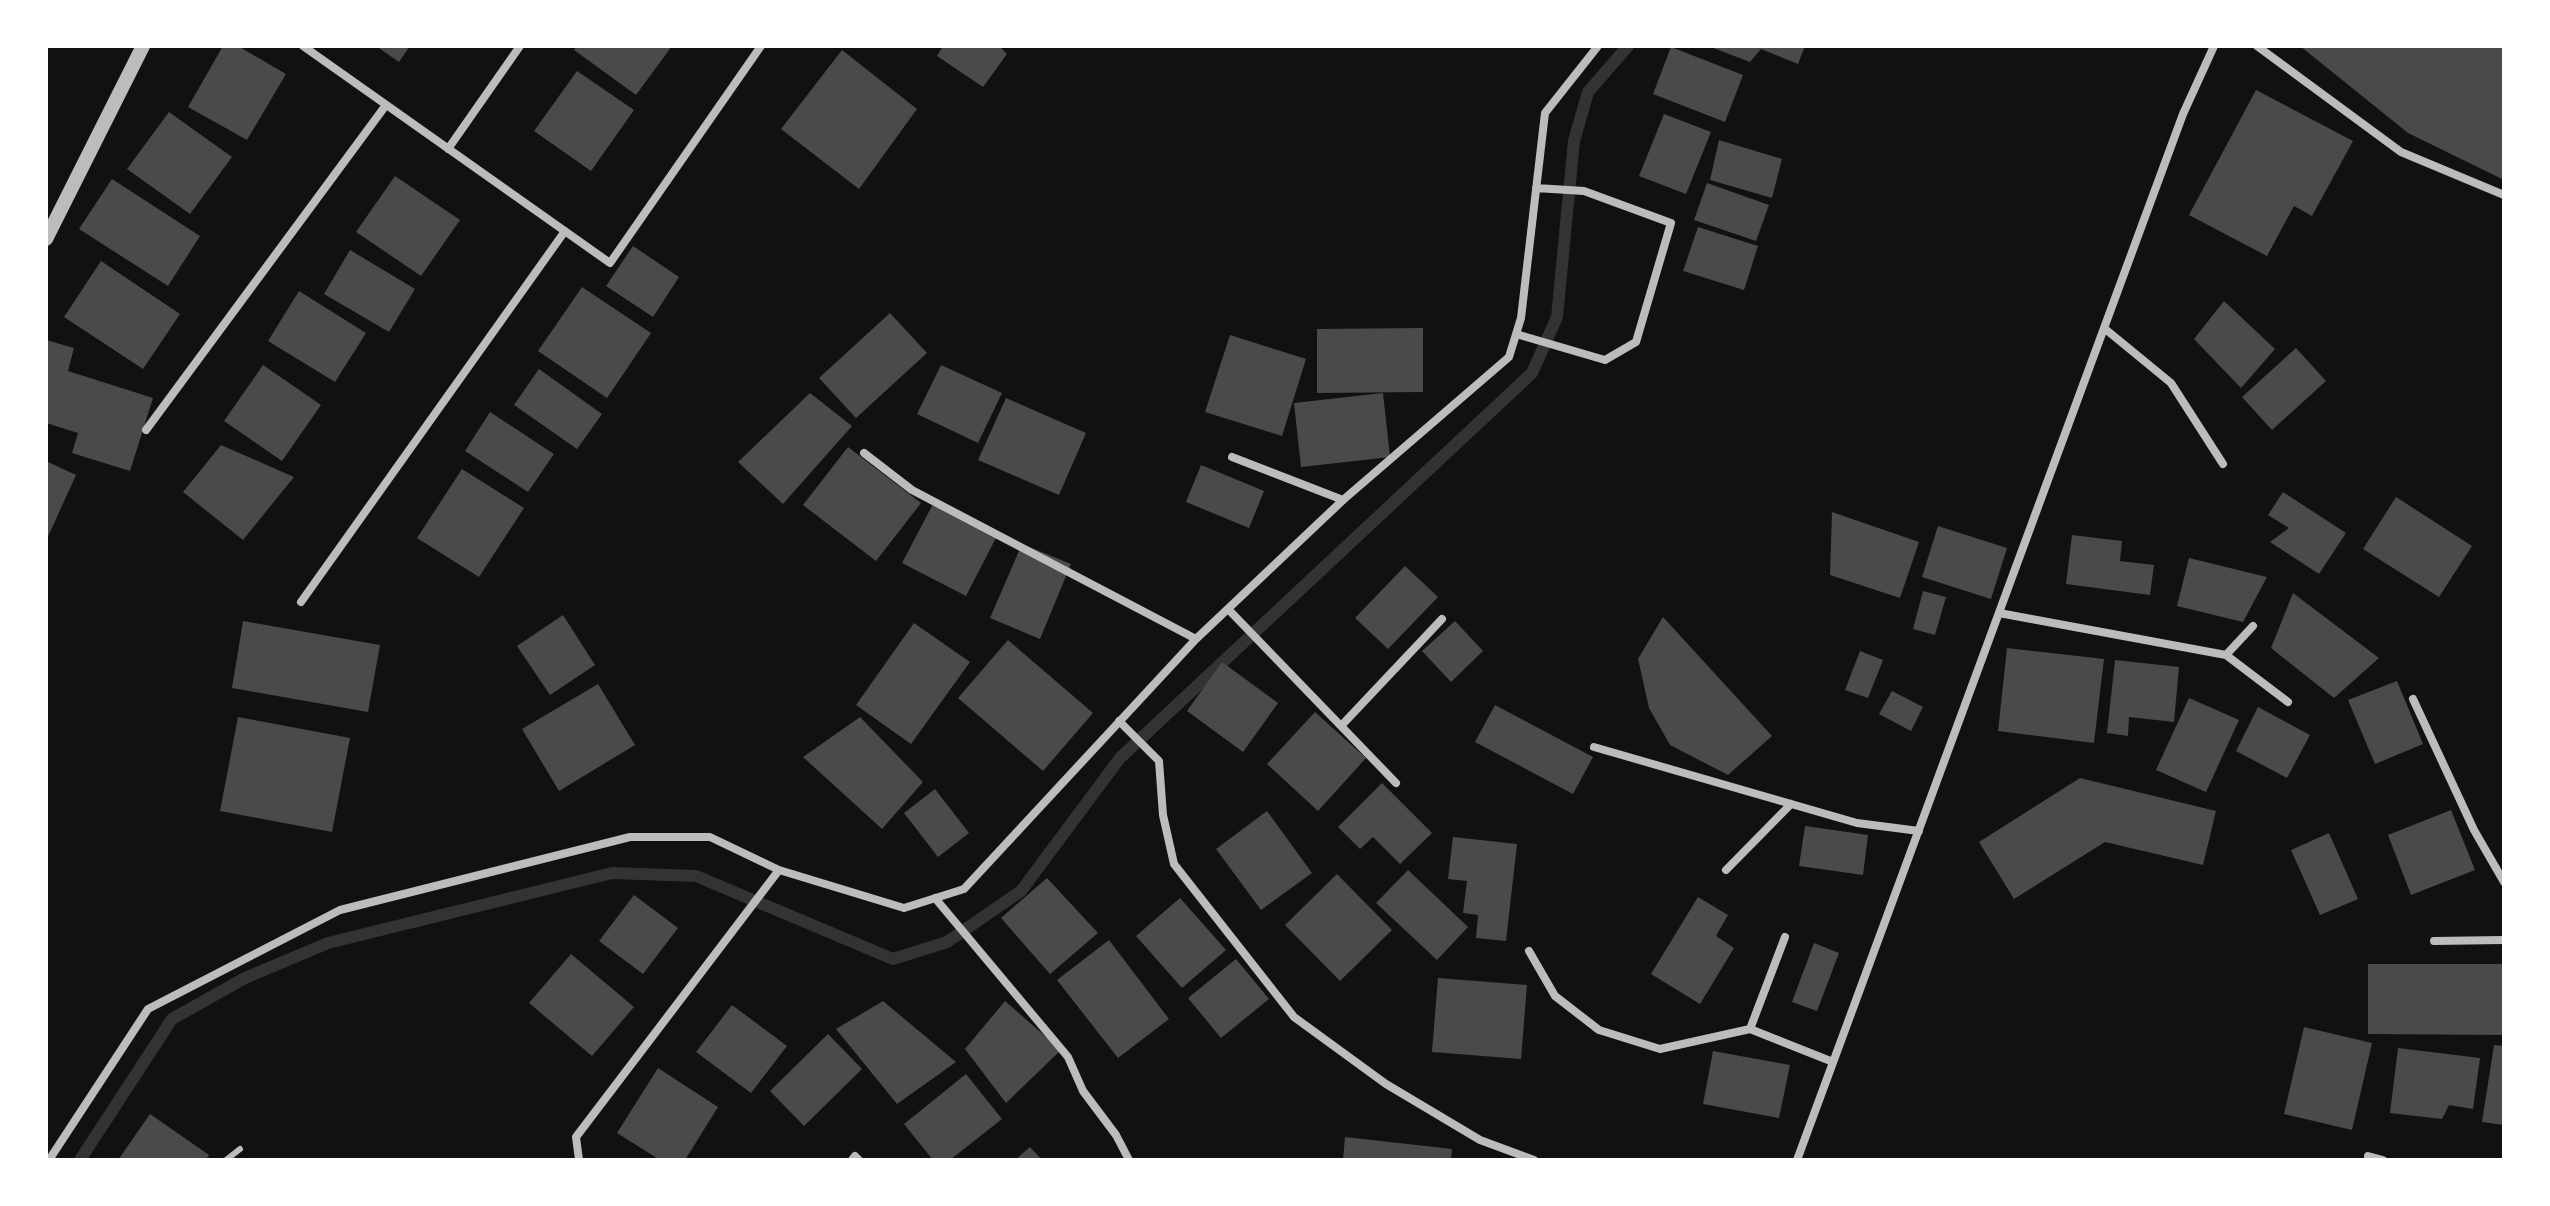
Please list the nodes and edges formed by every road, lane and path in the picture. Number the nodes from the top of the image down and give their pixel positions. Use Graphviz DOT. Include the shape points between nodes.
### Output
graph roads {
  1 [pos="143,46"];
  2 [pos="303,46"];
  3 [pos="520,46"];
  4 [pos="761,46"];
  5 [pos="1598,46"];
  6 [pos="2214,46"];
  7 [pos="2257,46"];
  8 [pos="386,105"];
  9 [pos="448,149"];
  10 [pos="1539,188"];
  11 [pos="2504,195"];
  12 [pos="565,231"];
  13 [pos="46,239"];
  14 [pos="2104,328"];
  15 [pos="1517,335"];
  16 [pos="146,430"];
  17 [pos="864,453"];
  18 [pos="1232,457"];
  19 [pos="2223,464"];
  20 [pos="1343,500"];
  21 [pos="301,602"];
  22 [pos="1230,611"];
  23 [pos="1999,613"];
  24 [pos="1442,619"];
  25 [pos="2253,626"];
  26 [pos="1196,639"];
  27 [pos="2226,655"];
  28 [pos="2413,699"];
  29 [pos="2288,702"];
  30 [pos="1120,722"];
  31 [pos="1341,726"];
  32 [pos="1594,747"];
  33 [pos="1396,783"];
  34 [pos="1791,804"];
  35 [pos="1919,831"];
  36 [pos="779,870"];
  37 [pos="1726,870"];
  38 [pos="2504,882"];
  39 [pos="935,898"];
  40 [pos="1785,937"];
  41 [pos="2504,940"];
  42 [pos="2434,941"];
  43 [pos="1529,951"];
  44 [pos="1750,1029"];
  45 [pos="1833,1062"];
  46 [pos="240,1149"];
  47 [pos="2368,1156"];
  48 [pos="49,1160"];
  49 [pos="226,1160"];
  50 [pos="579,1160"];
  51 [pos="852,1160"];
  52 [pos="859,1160"];
  53 [pos="1129,1160"];
  54 [pos="1534,1160"];
  55 [pos="1797,1160"];
  56 [pos="2383,1160"];
  1 -- 13 [label="street"];
  2 -- 8 [label="street"];
  3 -- 9 [label="street"];
  4 -- 12 [label="street" via="610,263"];
  5 -- 10 [label="street" via="1545,113"];
  6 -- 14 [label="street" via="2183,114"];
  7 -- 11 [label="street" via="2401,152"];
  8 -- 9 [label="street"];
  8 -- 16 [label="street"];
  9 -- 12 [label="street"];
  10 -- 15 [label="street"];
  10 -- 15 [label="street" via="1584,191 1671,223 1636,342 1605,360"];
  12 -- 21 [label="street"];
  14 -- 19 [label="street" via="2171,383"];
  14 -- 23 [label="street"];
  15 -- 20 [label="street" via="1509,357"];
  17 -- 26 [label="street" via="912,490"];
  18 -- 20 [label="street"];
  20 -- 22 [label="street"];
  22 -- 26 [label="street"];
  22 -- 31 [label="street"];
  23 -- 27 [label="street"];
  23 -- 35 [label="street"];
  24 -- 31 [label="street"];
  25 -- 27 [label="street"];
  26 -- 30 [label="street"];
  27 -- 29 [label="street"];
  28 -- 38 [label="street"];
  30 -- 39 [label="street" via="964,889"];
  30 -- 54 [label="street" via="1159,761 1174,864 1294,1017 1386,1084 1480,1140"];
  31 -- 33 [label="street"];
  32 -- 34 [label="street"];
  34 -- 35 [label="street" via="1857,823"];
  34 -- 37 [label="street"];
  35 -- 45 [label="street"];
  36 -- 39 [label="street" via="904,908"];
  36 -- 48 [label="street" via="710,837 630,837 340,910 148,1009"];
  36 -- 50 [label="street" via="576,1137"];
  39 -- 53 [label="street" via="1068,1057 1083,1091"];
  40 -- 44 [label="street"];
  41 -- 42 [label="street"];
  43 -- 44 [label="street" via="1555,996 1599,1030 1660,1049"];
  44 -- 45 [label="street"];
  45 -- 55 [label="street"];
  46 -- 49 [label="lane"];
  47 -- 56 [label="street"];
  51 -- 52 [label="street"];
}
